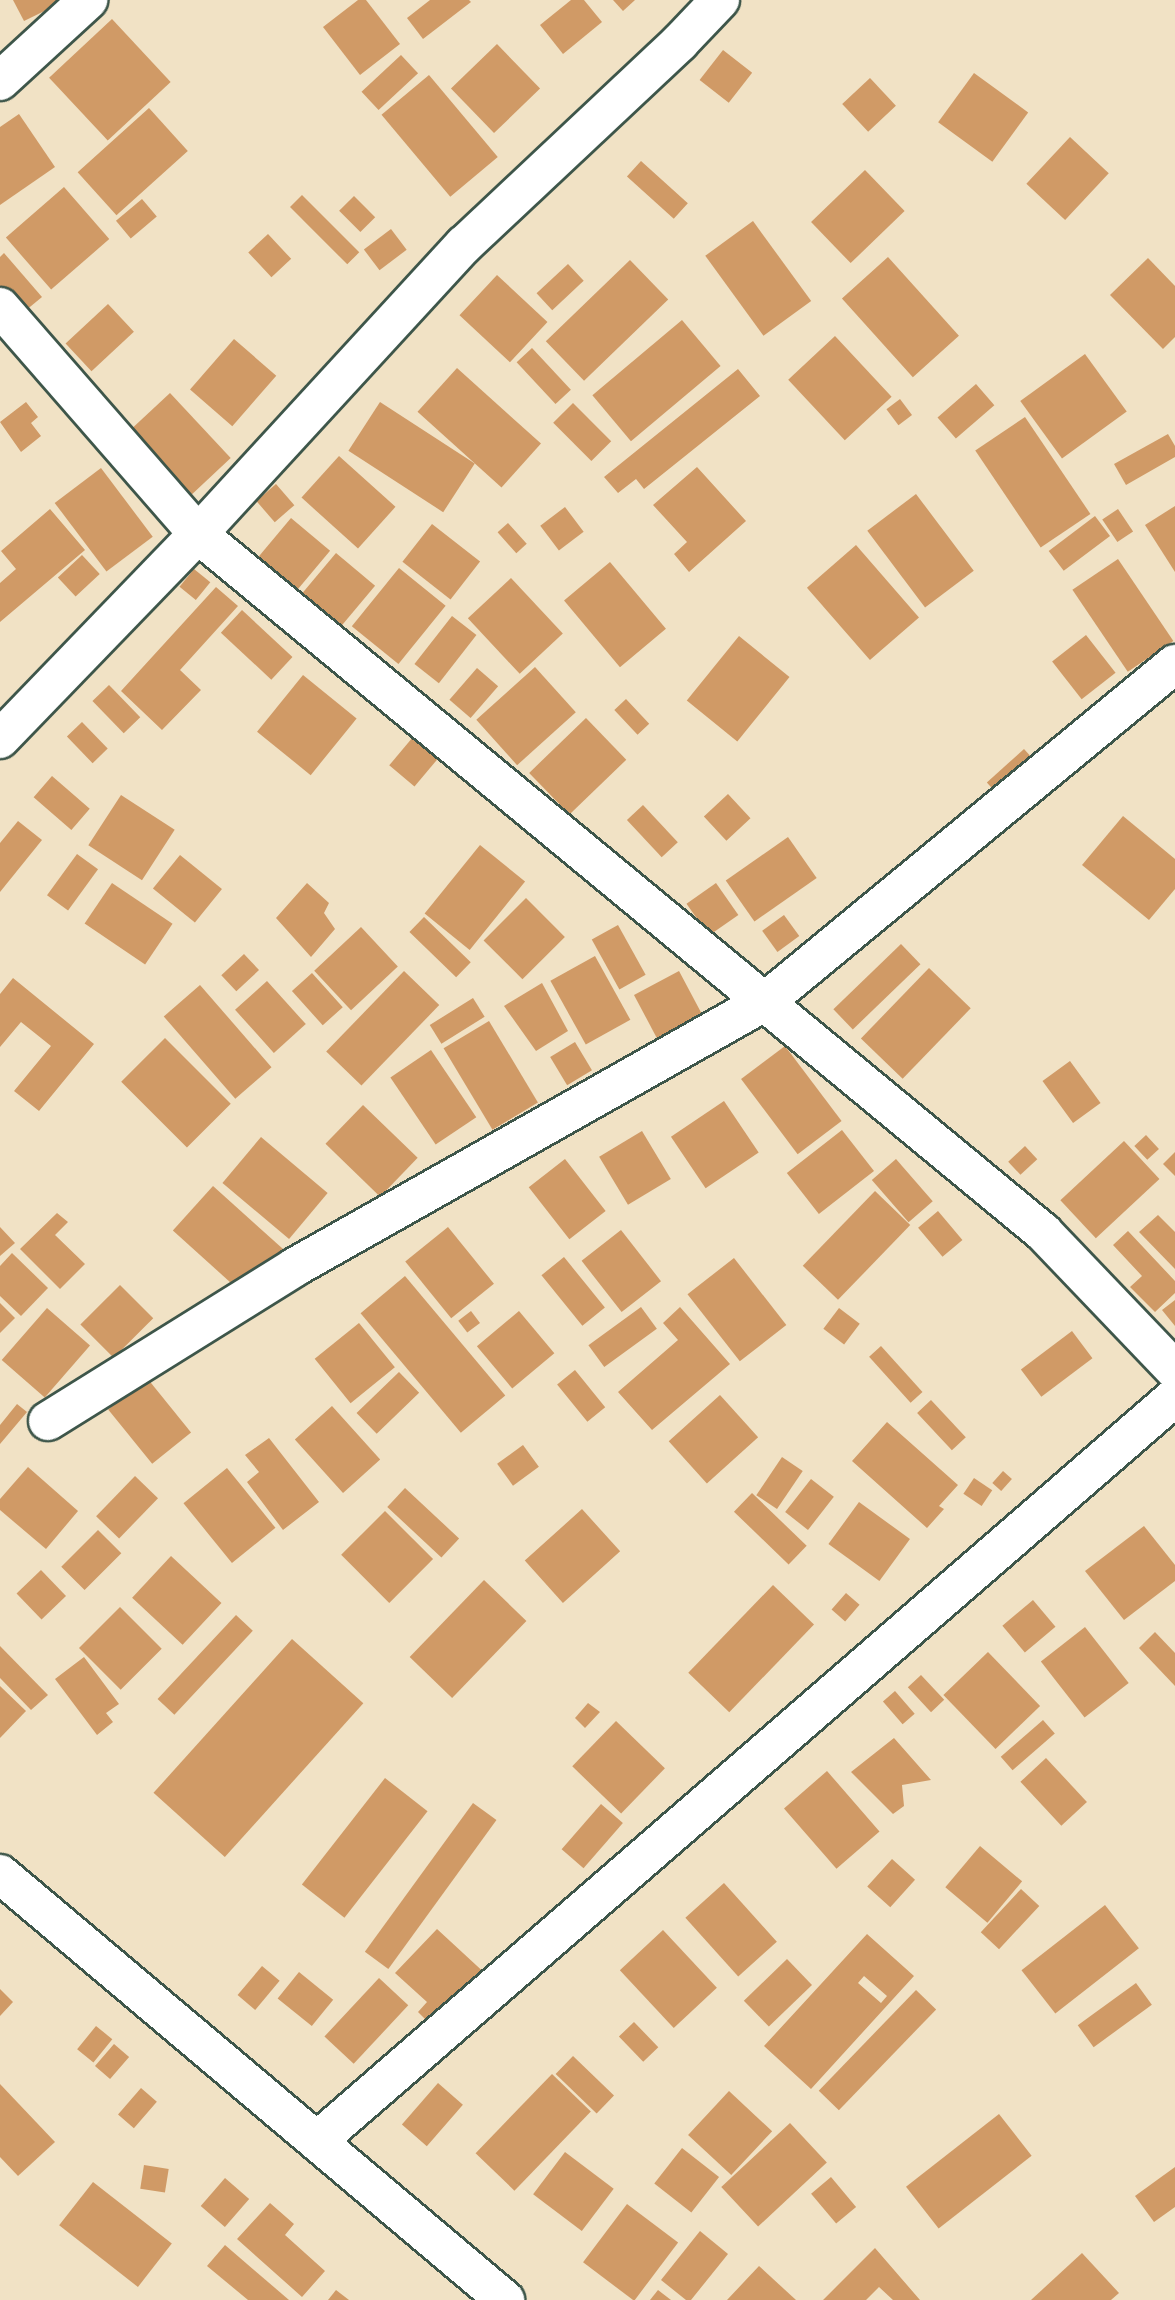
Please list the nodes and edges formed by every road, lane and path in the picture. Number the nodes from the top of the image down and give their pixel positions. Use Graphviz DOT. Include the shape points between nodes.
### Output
graph roads {
  1 [pos="88,0"];
  2 [pos="720,0"];
  3 [pos="0,81"];
  4 [pos="0,307"];
  5 [pos="198,534"];
  6 [pos="1175,664"];
  7 [pos="0,739"];
  8 [pos="766,1001"];
  9 [pos="1175,1370"];
  10 [pos="1175,1398"];
  11 [pos="48,1421"];
  12 [pos="0,1874"];
  13 [pos="317,2141"];
  14 [pos="505,2300"];
  1 -- 3 [label="street"];
  2 -- 5 [label="street" via="464,245"];
  4 -- 5 [label="street"];
  5 -- 7 [label="street"];
  5 -- 8 [label="street"];
  6 -- 8 [label="street"];
  8 -- 9 [label="street" via="1044,1233"];
  8 -- 11 [label="street" via="295,1267"];
  10 -- 13 [label="street"];
  12 -- 13 [label="street"];
  13 -- 14 [label="street"];
}
